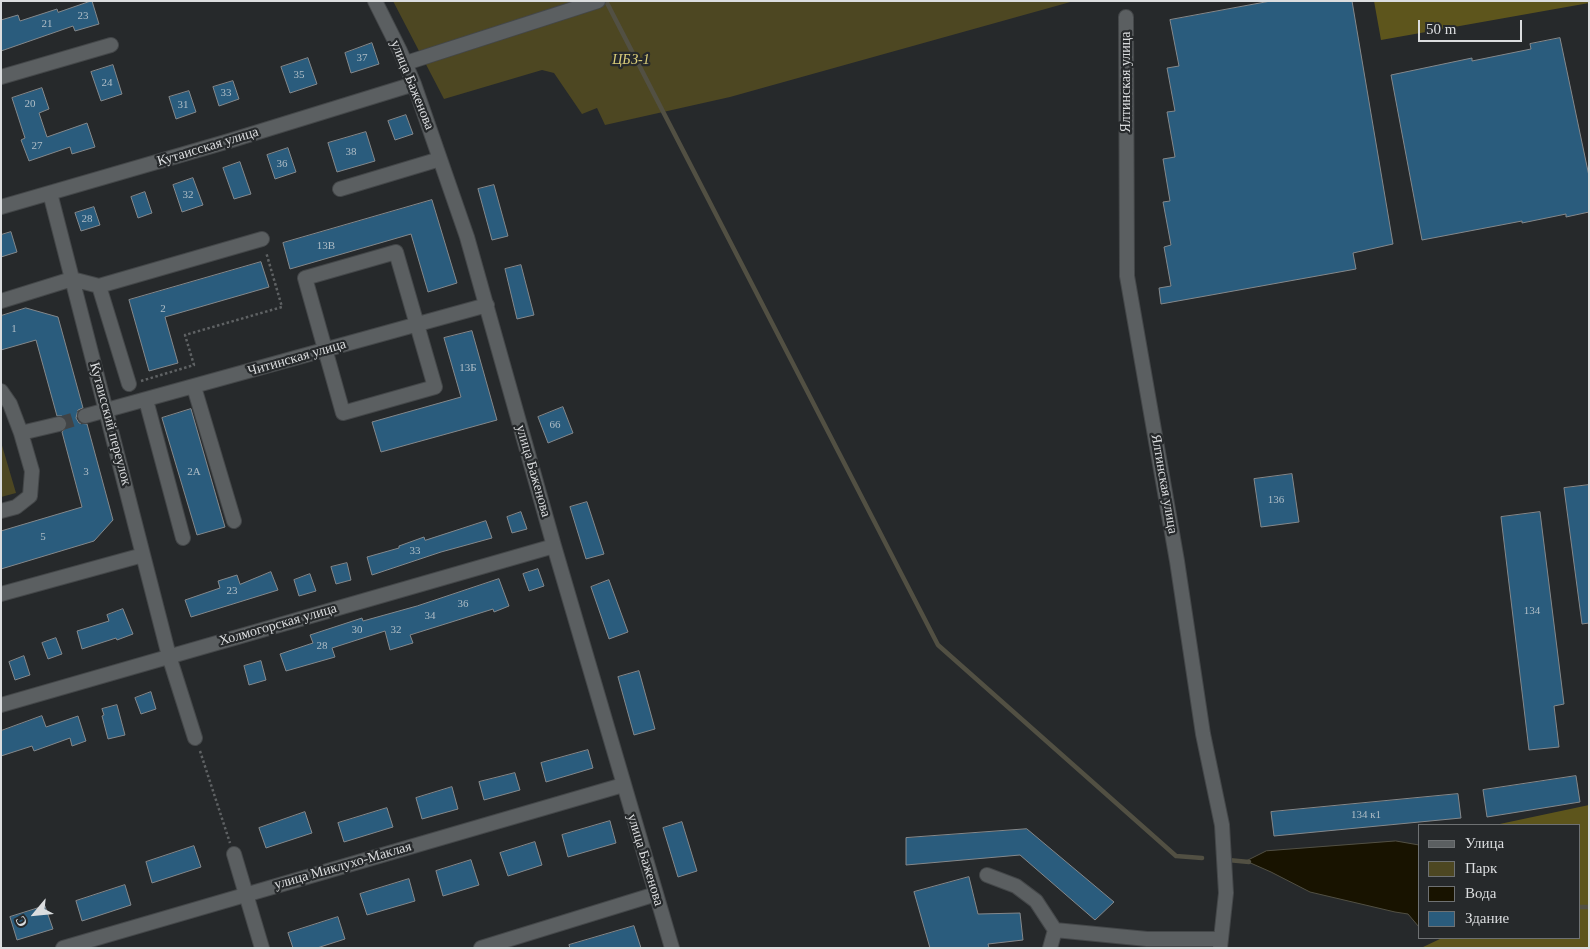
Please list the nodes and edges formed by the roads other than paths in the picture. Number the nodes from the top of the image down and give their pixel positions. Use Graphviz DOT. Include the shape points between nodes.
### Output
graph roads {
  1 [pos="375,1"];
  2 [pos="597,1"];
  3 [pos="1126,17"];
  4 [pos="111,45"];
  5 [pos="406,63"];
  6 [pos="1,77"];
  7 [pos="414,84"];
  8 [pos="440,159"];
  9 [pos="340,189"];
  10 [pos="50,193"];
  11 [pos="1,207"];
  12 [pos="262,239"];
  13 [pos="72,279"];
  14 [pos="99,286"];
  15 [pos="1,301"];
  16 [pos="487,305"];
  17 [pos="417,324"];
  18 [pos="326,350"];
  19 [pos="129,384"];
  20 [pos="194,386"];
  21 [pos="1,391"];
  22 [pos="146,400"];
  23 [pos="106,411"];
  24 [pos="85,416"];
  25 [pos="59,424"];
  26 [pos="21,433"];
  27 [pos="1,511"];
  28 [pos="234,521"];
  29 [pos="183,538"];
  30 [pos="554,546"];
  31 [pos="143,555"];
  32 [pos="1,594"];
  33 [pos="169,656"];
  34 [pos="1,705"];
  35 [pos="195,738"];
  36 [pos="623,785"];
  37 [pos="234,854"];
  38 [pos="987,875"];
  39 [pos="247,894"];
  40 [pos="656,894"];
  41 [pos="1055,930"];
  42 [pos="1220,943"];
  43 [pos="63,948"];
  44 [pos="262,948"];
  45 [pos="481,948"];
  46 [pos="672,948"];
  47 [pos="1050,948"];
  1 -- 5 [label="street, улица Баженова"];
  2 -- 5 [label="street"];
  3 -- 42 [label="street, Ялтинская улица" via="1127,276 1177,561 1203,734 1222,825 1226,893"];
  4 -- 6 [label="street"];
  5 -- 7 [label="street, улица Баженова"];
  7 -- 8 [label="street, улица Баженова"];
  7 -- 10 [label="street, Кутаисская улица"];
  8 -- 9 [label="street"];
  8 -- 16 [label="street, улица Баженова"];
  10 -- 11 [label="street, Кутаисская улица"];
  10 -- 13 [label="street, Кутаисский переулок"];
  12 -- 14 [label="street"];
  13 -- 14 [label="street"];
  13 -- 15 [label="street"];
  13 -- 23 [label="street, Кутаисский переулок"];
  14 -- 19 [label="street"];
  16 -- 17 [label="street, Читинская улица"];
  16 -- 30 [label="street, улица Баженова"];
  17 -- 18 [label="street, Читинская улица"];
  17 -- 18 [label="street" via="435,388 343,413"];
  17 -- 18 [label="street" via="396,252 306,278"];
  18 -- 20 [label="street, Читинская улица"];
  20 -- 22 [label="street, Читинская улица"];
  20 -- 28 [label="street"];
  21 -- 26 [label="street" via="10,404"];
  22 -- 23 [label="street, Читинская улица"];
  22 -- 29 [label="street"];
  23 -- 24 [label="street, Читинская улица"];
  23 -- 31 [label="street, Кутаисский переулок"];
  25 -- 26 [label="street"];
  26 -- 27 [label="street" via="32,472 30,496 16,507"];
  30 -- 33 [label="street, Холмогорская улица"];
  30 -- 36 [label="street, улица Баженова"];
  31 -- 32 [label="street"];
  31 -- 33 [label="street, Кутаисский переулок"];
  33 -- 34 [label="street, Холмогорская улица"];
  33 -- 35 [label="street, Кутаисский переулок"];
  36 -- 39 [label="street, улица Миклухо-Маклая"];
  36 -- 40 [label="street, улица Баженова"];
  37 -- 39 [label="street"];
  38 -- 41 [label="street" via="1016,886 1036,901"];
  39 -- 43 [label="street, улица Миклухо-Маклая"];
  39 -- 44 [label="street"];
  40 -- 45 [label="street"];
  40 -- 46 [label="street, улица Баженова"];
  41 -- 42 [label="street"];
  41 -- 47 [label="street"];
}
